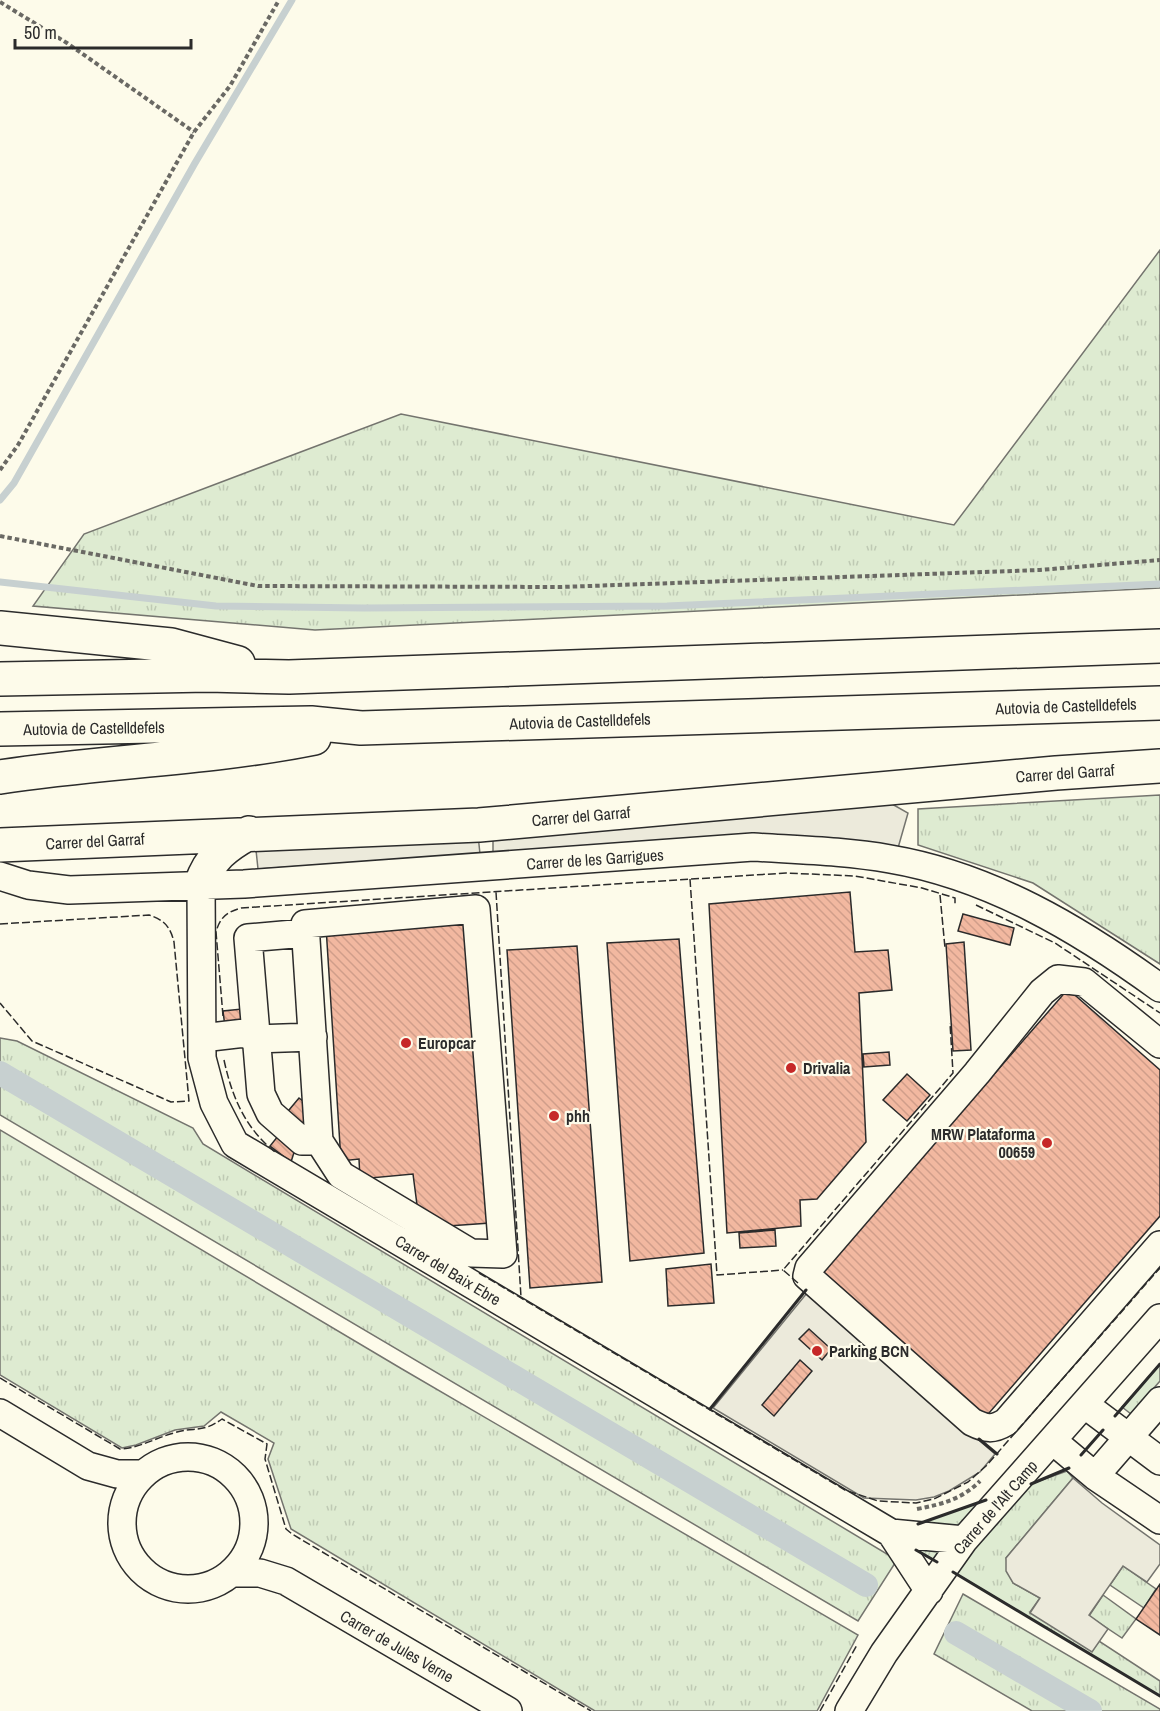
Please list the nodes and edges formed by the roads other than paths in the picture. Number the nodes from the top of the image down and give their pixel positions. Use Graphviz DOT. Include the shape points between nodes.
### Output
graph roads {
  1 [pos="0,628"];
  2 [pos="1160,646"];
  3 [pos="289,677"];
  4 [pos="0,679"];
  5 [pos="1160,703"];
  6 [pos="0,729"];
  7 [pos="361,729"];
  8 [pos="1160,766"];
  9 [pos="0,777"];
  10 [pos="249,833"];
  11 [pos="0,845"];
  12 [pos="0,876"];
  13 [pos="201,884"];
  14 [pos="305,933"];
  15 [pos="1160,988"];
  16 [pos="312,1037"];
  17 [pos="255,1040"];
  18 [pos="1160,1044"];
  19 [pos="202,1045"];
  20 [pos="319,1141"];
  21 [pos="1160,1245"];
  22 [pos="1160,1318"];
  23 [pos="1160,1401"];
  24 [pos="1084,1404"];
  25 [pos="0,1413"];
  26 [pos="1128,1439"];
  27 [pos="1053,1441"];
  28 [pos="1160,1461"];
  29 [pos="88,1466"];
  30 [pos="144,1474"];
  31 [pos="1095,1476"];
  32 [pos="123,1513"];
  33 [pos="1160,1520"];
  34 [pos="891,1533"];
  35 [pos="252,1540"];
  36 [pos="964,1540"];
  37 [pos="232,1573"];
  38 [pos="286,1581"];
  39 [pos="928,1591"];
  40 [pos="508,1711"];
  41 [pos="849,1711"];
  1 -- 3 [label="main road" via="171,645"];
  2 -- 3 [label="main road"];
  3 -- 4 [label="main road"];
  5 -- 7 [label="main road, Autovia de Castelldefels"];
  6 -- 7 [label="main road, Autovia de Castelldefels" via="311,723"];
  7 -- 9 [label="main road" via="253,751 154,758"];
  8 -- 10 [label="main road, Carrer del Garraf" via="479,825"];
  10 -- 11 [label="main road, Carrer del Garraf"];
  10 -- 13 [label="main road" via="216,855"];
  12 -- 13 [label="street, Carrer de les Garrigues" via="28,885 69,890"];
  13 -- 15 [label="street, Carrer de les Garrigues" via="256,884 753,847 823,851 891,859 990,888 1078,933"];
  13 -- 19 [label="street, Carrer del Baix Ebre"];
  14 -- 16 [label="street"];
  14 -- 17 [label="street" via="248,938"];
  14 -- 20 [label="street" via="305,924 476,909 503,1254 471,1253 341,1175"];
  16 -- 17 [label="street"];
  16 -- 20 [label="street"];
  17 -- 19 [label="street" via="245,1049"];
  17 -- 20 [label="street" via="261,1094 270,1113 302,1141"];
  18 -- 21 [label="street" via="1084,982 1058,979 1042,992 809,1268 807,1276 972,1422 985,1429 1006,1422"];
  19 -- 34 [label="street, Carrer del Baix Ebre" via="214,1103 235,1144"];
  22 -- 24 [label="street, Carrer de l'Alt Camp"];
  23 -- 26 [label="street"];
  24 -- 26 [label="street"];
  24 -- 27 [label="street, Carrer de l'Alt Camp"];
  25 -- 29 [label="street, Carrer de Jules Verne"];
  26 -- 28 [label="street"];
  26 -- 31 [label="street"];
  27 -- 31 [label="street"];
  27 -- 36 [label="street, Carrer de l'Alt Camp"];
  29 -- 30 [label="street, Carrer de Jules Verne" via="117,1474"];
  29 -- 32 [label="street, Carrer de Jules Verne" via="109,1488"];
  30 -- 32 [label="street, Carrer de Jules Verne" via="133,1486"];
  30 -- 35 [label="street, Carrer de Jules Verne" via="178,1458 201,1458 222,1466 236,1477 249,1498 254,1523"];
  31 -- 33 [label="street"];
  32 -- 37 [label="street, Carrer de Jules Verne" via="124,1538 132,1557 162,1584 198,1588"];
  34 -- 36 [label="street, Carrer del Baix Ebre"];
  34 -- 39 [label="street, Carrer del Baix Ebre"];
  35 -- 37 [label="street"];
  35 -- 38 [label="street, Carrer de Jules Verne"];
  36 -- 39 [label="street, Carrer de l'Alt Camp"];
  37 -- 38 [label="street, Carrer de Jules Verne" via="260,1573"];
  38 -- 40 [label="street, Carrer de Jules Verne"];
  39 -- 41 [label="street, Carrer de l'Alt Camp"];
}
